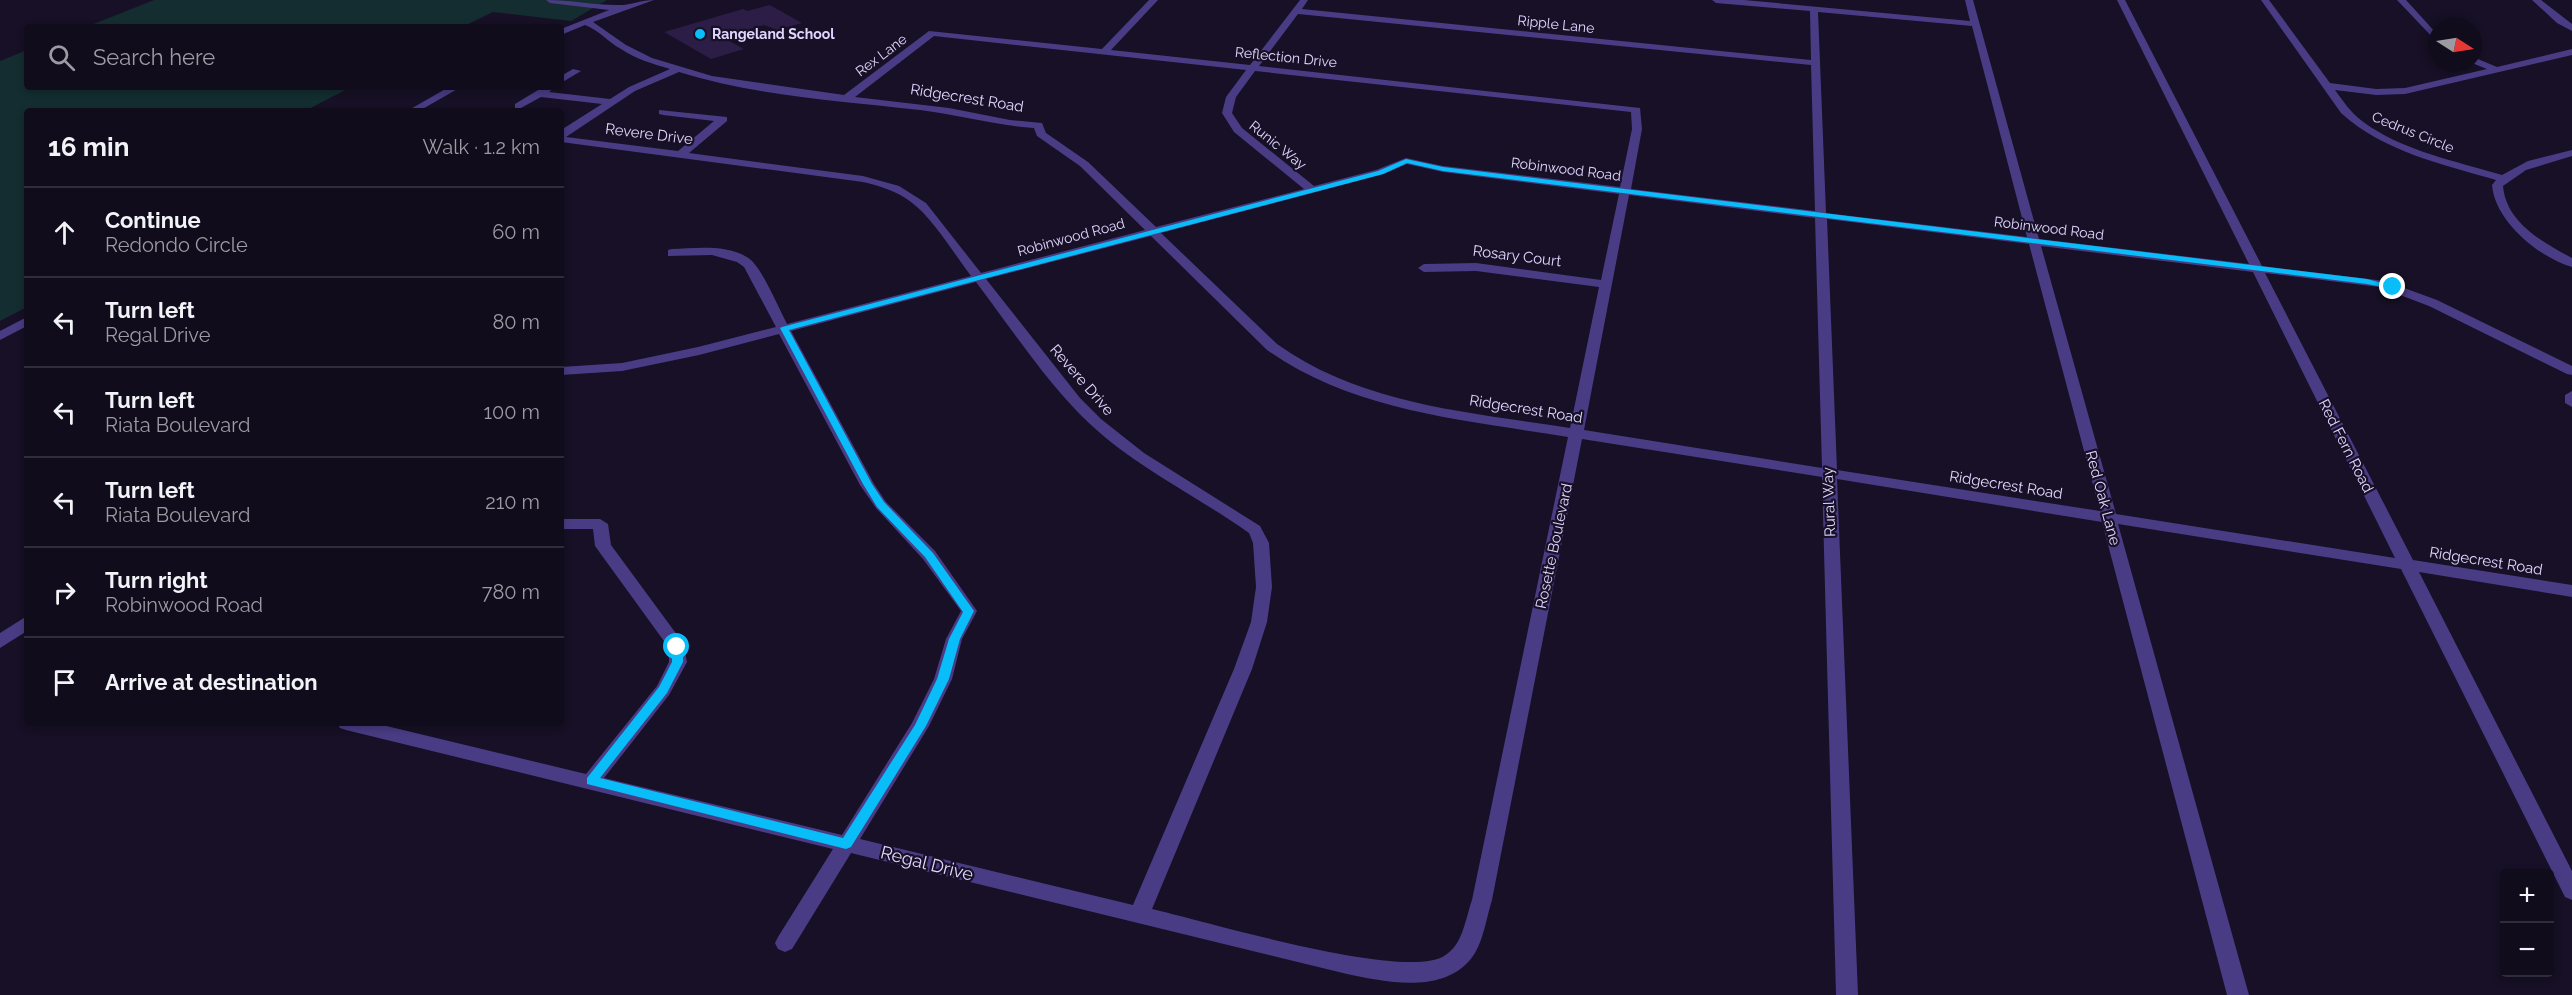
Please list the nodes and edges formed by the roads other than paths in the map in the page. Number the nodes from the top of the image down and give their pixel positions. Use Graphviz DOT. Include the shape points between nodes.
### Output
graph roads {
  1 [pos="550,0"];
  2 [pos="650,0"];
  3 [pos="1155,0"];
  4 [pos="1304,0"];
  5 [pos="1716,0"];
  6 [pos="1969,0"];
  7 [pos="2121,0"];
  8 [pos="2265,0"];
  9 [pos="2401,0"];
  10 [pos="2536,0"];
  11 [pos="620,8"];
  12 [pos="1814,9"];
  13 [pos="1295,11"];
  14 [pos="585,22"];
  15 [pos="1975,24"];
  16 [pos="2572,28"];
  17 [pos="2428,29"];
  18 [pos="564,31"];
  19 [pos="932,33"];
  20 [pos="1105,51"];
  21 [pos="2572,52"];
  22 [pos="1815,63"];
  23 [pos="2482,64"];
  24 [pos="1254,67"];
  25 [pos="676,70"];
  26 [pos="2497,70"];
  27 [pos="576,71"];
  28 [pos="564,78"];
  29 [pos="2327,86"];
  30 [pos="450,90"];
  31 [pos="545,90"];
  32 [pos="539,94"];
  33 [pos="847,98"];
  34 [pos="609,102"];
  35 [pos="518,106"];
  36 [pos="418,108"];
  37 [pos="1636,110"];
  38 [pos="663,112"];
  39 [pos="564,133"];
  40 [pos="564,139"];
  41 [pos="2572,153"];
  42 [pos="681,154"];
  43 [pos="2503,179"];
  44 [pos="1312,190"];
  45 [pos="1624,191"];
  46 [pos="1820,215"];
  47 [pos="1154,232"];
  48 [pos="2034,241"];
  49 [pos="672,253"];
  50 [pos="2572,263"];
  51 [pos="1424,268"];
  52 [pos="2257,268"];
  53 [pos="979,277"];
  54 [pos="1606,285"];
  55 [pos="24,323"];
  56 [pos="785,328"];
  57 [pos="0,336"];
  58 [pos="564,371"];
  59 [pos="2572,371"];
  60 [pos="2572,395"];
  61 [pos="2572,403"];
  62 [pos="1577,434"];
  63 [pos="1828,473"];
  64 [pos="2108,518"];
  65 [pos="564,524"];
  66 [pos="2406,565"];
  67 [pos="2572,591"];
  68 [pos="24,624"];
  69 [pos="0,642"];
  70 [pos="359,726"];
  71 [pos="591,781"];
  72 [pos="846,844"];
  73 [pos="2572,891"];
  74 [pos="1139,915"];
  75 [pos="785,943"];
  76 [pos="1439,967"];
  77 [pos="1847,995"];
  78 [pos="2238,995"];
  1 -- 11 [label="street"];
  2 -- 11 [label="street"];
  3 -- 20 [label="street"];
  4 -- 13 [label="street, Runic Way"];
  5 -- 12 [label="street"];
  6 -- 15 [label="street, Red Oak Lane"];
  7 -- 52 [label="street, Red Fern Road"];
  8 -- 29 [label="street, Cedrus Circle"];
  9 -- 17 [label="street"];
  10 -- 16 [label="street"];
  11 -- 14 [label="street"];
  12 -- 15 [label="street"];
  12 -- 22 [label="street, Rural Way"];
  13 -- 22 [label="street, Ripple Lane"];
  13 -- 24 [label="street, Runic Way"];
  14 -- 18 [label="street"];
  14 -- 25 [label="street, Ridgecrest Road" via="623,47"];
  15 -- 48 [label="street, Red Oak Lane"];
  19 -- 20 [label="street, Reflection Drive"];
  19 -- 33 [label="street, Rex Lane"];
  20 -- 24 [label="street, Reflection Drive"];
  21 -- 26 [label="street"];
  22 -- 46 [label="street, Rural Way"];
  23 -- 26 [label="street"];
  24 -- 37 [label="street, Reflection Drive"];
  24 -- 44 [label="street, Runic Way" via="1228,102 1229,118 1261,150"];
  25 -- 33 [label="street, Ridgecrest Road" via="729,83"];
  25 -- 34 [label="street"];
  26 -- 29 [label="street" via="2404,91"];
  27 -- 28 [label="street"];
  29 -- 43 [label="street, Cedrus Circle" via="2350,118 2372,132 2432,157"];
  30 -- 36 [label="street"];
  31 -- 32 [label="street"];
  32 -- 34 [label="street"];
  32 -- 35 [label="street"];
  33 -- 47 [label="street, Ridgecrest Road" via="1038,125 1041,134 1084,164"];
  34 -- 39 [label="street"];
  37 -- 45 [label="street, Rosette Boulevard" via="1637,129"];
  38 -- 42 [label="street" via="723,119"];
  40 -- 42 [label="street, Revere Drive"];
  41 -- 43 [label="street" via="2522,166"];
  42 -- 53 [label="street, Revere Drive" via="863,179 895,187 922,205"];
  43 -- 50 [label="street" via="2497,185 2496,195 2507,215 2528,235"];
  44 -- 45 [label="street, Robinwood Road" via="1406,161"];
  44 -- 47 [label="street, Robinwood Road"];
  45 -- 46 [label="street, Robinwood Road"];
  45 -- 54 [label="street, Rosette Boulevard"];
  46 -- 48 [label="street, Robinwood Road"];
  46 -- 63 [label="street, Rural Way"];
  47 -- 53 [label="street, Robinwood Road"];
  47 -- 62 [label="street, Ridgecrest Road" via="1272,347 1329,381 1414,407"];
  48 -- 52 [label="street, Robinwood Road"];
  48 -- 64 [label="street, Red Oak Lane"];
  49 -- 56 [label="street" via="714,252 744,261"];
  51 -- 54 [label="street, Rosary Court" via="1476,267"];
  52 -- 59 [label="street, Robinwood Road" via="2393,287"];
  52 -- 66 [label="street, Red Fern Road"];
  53 -- 56 [label="street, Robinwood Road"];
  53 -- 74 [label="street, Revere Drive" via="1094,422 1151,465 1248,524 1262,543 1264,587 1259,622 1243,669"];
  54 -- 62 [label="street, Rosette Boulevard"];
  55 -- 57 [label="street"];
  56 -- 58 [label="street, Robinwood Road" via="646,363"];
  56 -- 72 [label="street" via="867,484 881,505 929,555 969,611 920,726"];
  60 -- 61 [label="street"];
  62 -- 63 [label="street, Ridgecrest Road"];
  62 -- 76 [label="street, Rosette Boulevard" via="1482,900 1464,952"];
  63 -- 64 [label="street, Ridgecrest Road"];
  63 -- 77 [label="street, Rural Way"];
  64 -- 66 [label="street, Ridgecrest Road"];
  64 -- 78 [label="street, Red Oak Lane"];
  65 -- 71 [label="street" via="600,524 603,546 677,647 678,662 663,690"];
  66 -- 67 [label="street, Ridgecrest Road"];
  66 -- 73 [label="street, Red Fern Road"];
  68 -- 69 [label="street"];
  70 -- 71 [label="street, Regal Drive"];
  71 -- 72 [label="street, Regal Drive"];
  72 -- 74 [label="street, Regal Drive"];
  72 -- 75 [label="street"];
  74 -- 76 [label="street, Regal Drive" via="1347,966 1412,974"];
}
